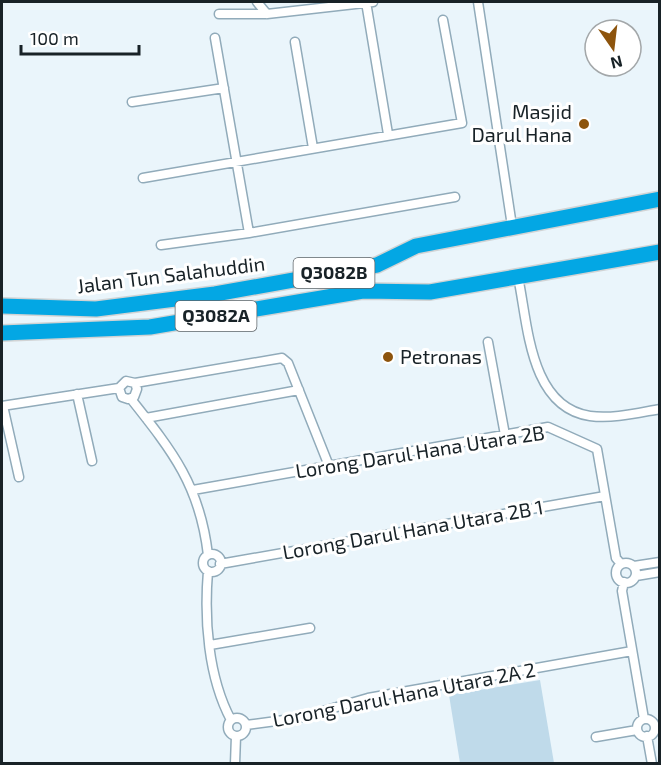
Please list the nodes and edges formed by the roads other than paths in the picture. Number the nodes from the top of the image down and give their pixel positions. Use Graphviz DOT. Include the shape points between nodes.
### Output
graph roads {
  1 [pos="256,2"];
  2 [pos="366,2"];
  3 [pos="373,2"];
  4 [pos="478,2"];
  5 [pos="219,14"];
  6 [pos="267,14"];
  7 [pos="443,20"];
  8 [pos="214,38"];
  9 [pos="295,42"];
  10 [pos="224,88"];
  11 [pos="132,102"];
  12 [pos="388,134"];
  13 [pos="314,148"];
  14 [pos="239,164"];
  15 [pos="144,178"];
  16 [pos="454,197"];
  17 [pos="660,199"];
  18 [pos="512,226"];
  19 [pos="249,233"];
  20 [pos="161,245"];
  21 [pos="660,252"];
  22 [pos="519,277"];
  23 [pos="2,306"];
  24 [pos="2,333"];
  25 [pos="488,342"];
  26 [pos="135,383"];
  27 [pos="119,388"];
  28 [pos="299,390"];
  29 [pos="77,394"];
  30 [pos="131,399"];
  31 [pos="2,406"];
  32 [pos="660,409"];
  33 [pos="146,418"];
  34 [pos="505,435"];
  35 [pos="92,461"];
  36 [pos="329,466"];
  37 [pos="19,477"];
  38 [pos="193,490"];
  39 [pos="605,496"];
  40 [pos="208,555"];
  41 [pos="660,562"];
  42 [pos="220,564"];
  43 [pos="621,564"];
  44 [pos="208,571"];
  45 [pos="635,571"];
  46 [pos="660,572"];
  47 [pos="624,582"];
  48 [pos="310,628"];
  49 [pos="210,645"];
  50 [pos="632,651"];
  51 [pos="644,719"];
  52 [pos="231,720"];
  53 [pos="246,725"];
  54 [pos="657,726"];
  55 [pos="637,729"];
  56 [pos="236,736"];
  57 [pos="596,736"];
  58 [pos="647,736"];
  59 [pos="235,764"];
  60 [pos="652,764"];
  1 -- 6 [label="street"];
  2 -- 3 [label="street"];
  2 -- 6 [label="street"];
  2 -- 12 [label="street"];
  4 -- 18 [label="street"];
  5 -- 6 [label="street"];
  7 -- 12 [label="street" via="462,123"];
  8 -- 10 [label="street"];
  9 -- 13 [label="street"];
  10 -- 11 [label="street"];
  10 -- 14 [label="street"];
  12 -- 13 [label="street"];
  13 -- 14 [label="street"];
  14 -- 15 [label="street"];
  14 -- 19 [label="street"];
  16 -- 19 [label="street"];
  17 -- 18 [label="highway, Jalan Tun Salahuddin / Q3082B"];
  18 -- 23 [label="highway, Jalan Tun Salahuddin / Q3082B" via="416,246 377,265 215,294 96,309"];
  19 -- 20 [label="street"];
  21 -- 22 [label="highway, Q3082A"];
  22 -- 24 [label="highway, Q3082A" via="430,292 363,291 150,327"];
  22 -- 32 [label="street" via="538,372 550,394 589,416"];
  25 -- 34 [label="street"];
  26 -- 27 [label="street" via="126,381"];
  26 -- 28 [label="street" via="282,358"];
  26 -- 30 [label="street" via="137,392"];
  27 -- 29 [label="street"];
  27 -- 30 [label="street" via="122,397"];
  28 -- 33 [label="street"];
  28 -- 36 [label="street"];
  29 -- 31 [label="street"];
  29 -- 35 [label="street"];
  30 -- 33 [label="street"];
  31 -- 37 [label="street"];
  33 -- 38 [label="street" via="177,459"];
  34 -- 36 [label="street, Lorong Darul Hana Utara 2B"];
  34 -- 39 [label="street, Lorong Darul Hana Utara 2B" via="548,427 591,445 599,456"];
  36 -- 38 [label="street, Lorong Darul Hana Utara 2B"];
  38 -- 40 [label="street"];
  39 -- 42 [label="street, Lorong Darul Hana Utara 2B 1"];
  39 -- 43 [label="street, Lorong Darul Hana Utara 2B" via="616,558"];
  40 -- 42 [label="street" via="217,556"];
  40 -- 44 [label="street" via="203,562"];
  41 -- 45 [label="street"];
  42 -- 44 [label="street" via="216,571"];
  43 -- 45 [label="street" via="628,563"];
  43 -- 47 [label="street" via="616,574"];
  44 -- 49 [label="street" via="206,613"];
  45 -- 46 [label="street"];
  45 -- 47 [label="street" via="632,581"];
  47 -- 50 [label="street" via="622,591"];
  48 -- 49 [label="street"];
  49 -- 52 [label="street" via="220,694"];
  50 -- 51 [label="street"];
  50 -- 53 [label="street, Lorong Darul Hana Utara 2A 2" via="368,698 298,718"];
  51 -- 54 [label="street"];
  51 -- 55 [label="street"];
  52 -- 53 [label="street" via="239,718"];
  52 -- 56 [label="street" via="228,728"];
  53 -- 56 [label="street" via="244,732"];
  54 -- 58 [label="street"];
  55 -- 57 [label="street"];
  55 -- 58 [label="street"];
  56 -- 59 [label="street"];
  58 -- 60 [label="street"];
}
